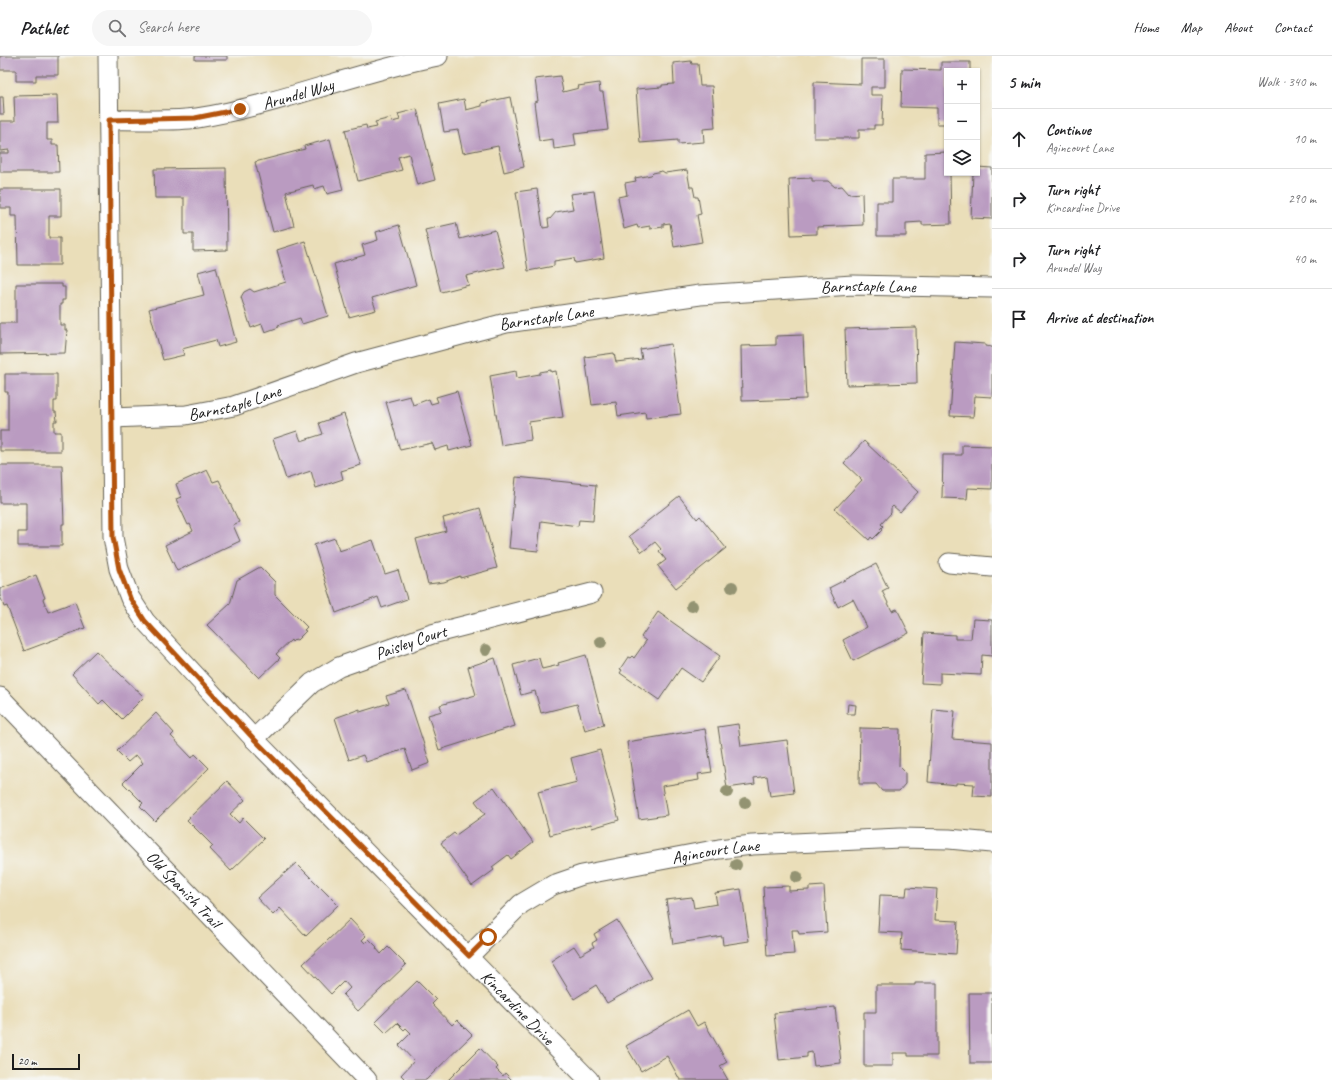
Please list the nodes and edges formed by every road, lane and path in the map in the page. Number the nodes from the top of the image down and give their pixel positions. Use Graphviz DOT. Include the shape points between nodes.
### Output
graph roads {
  1 [pos="108,56"];
  2 [pos="438,56"];
  3 [pos="401,59"];
  4 [pos="109,120"];
  5 [pos="992,288"];
  6 [pos="112,418"];
  7 [pos="948,563"];
  8 [pos="992,567"];
  9 [pos="592,594"];
  10 [pos="0,697"];
  11 [pos="254,739"];
  12 [pos="992,843"];
  13 [pos="469,956"];
  14 [pos="367,1080"];
  15 [pos="589,1080"];
  1 -- 4 [label="street, Kincardine Drive"];
  2 -- 3 [label="street, Arundel Way"];
  3 -- 4 [label="street, Arundel Way" via="240,109 195,118"];
  4 -- 6 [label="street, Kincardine Drive"];
  5 -- 6 [label="street, Barnstaple Lane" via="853,285 700,295 506,323 356,363 234,406 186,415"];
  6 -- 11 [label="street, Kincardine Drive" via="113,537 119,569 130,598 145,621"];
  7 -- 8 [label="street"];
  9 -- 11 [label="street, Paisley Court" via="432,634 339,667 312,683"];
  10 -- 14 [label="street, Old Spanish Trail"];
  11 -- 13 [label="street, Kincardine Drive"];
  12 -- 13 [label="street, Agincourt Lane" via="900,838 752,845 582,875 553,885 521,904"];
  13 -- 15 [label="street, Kincardine Drive"];
}
